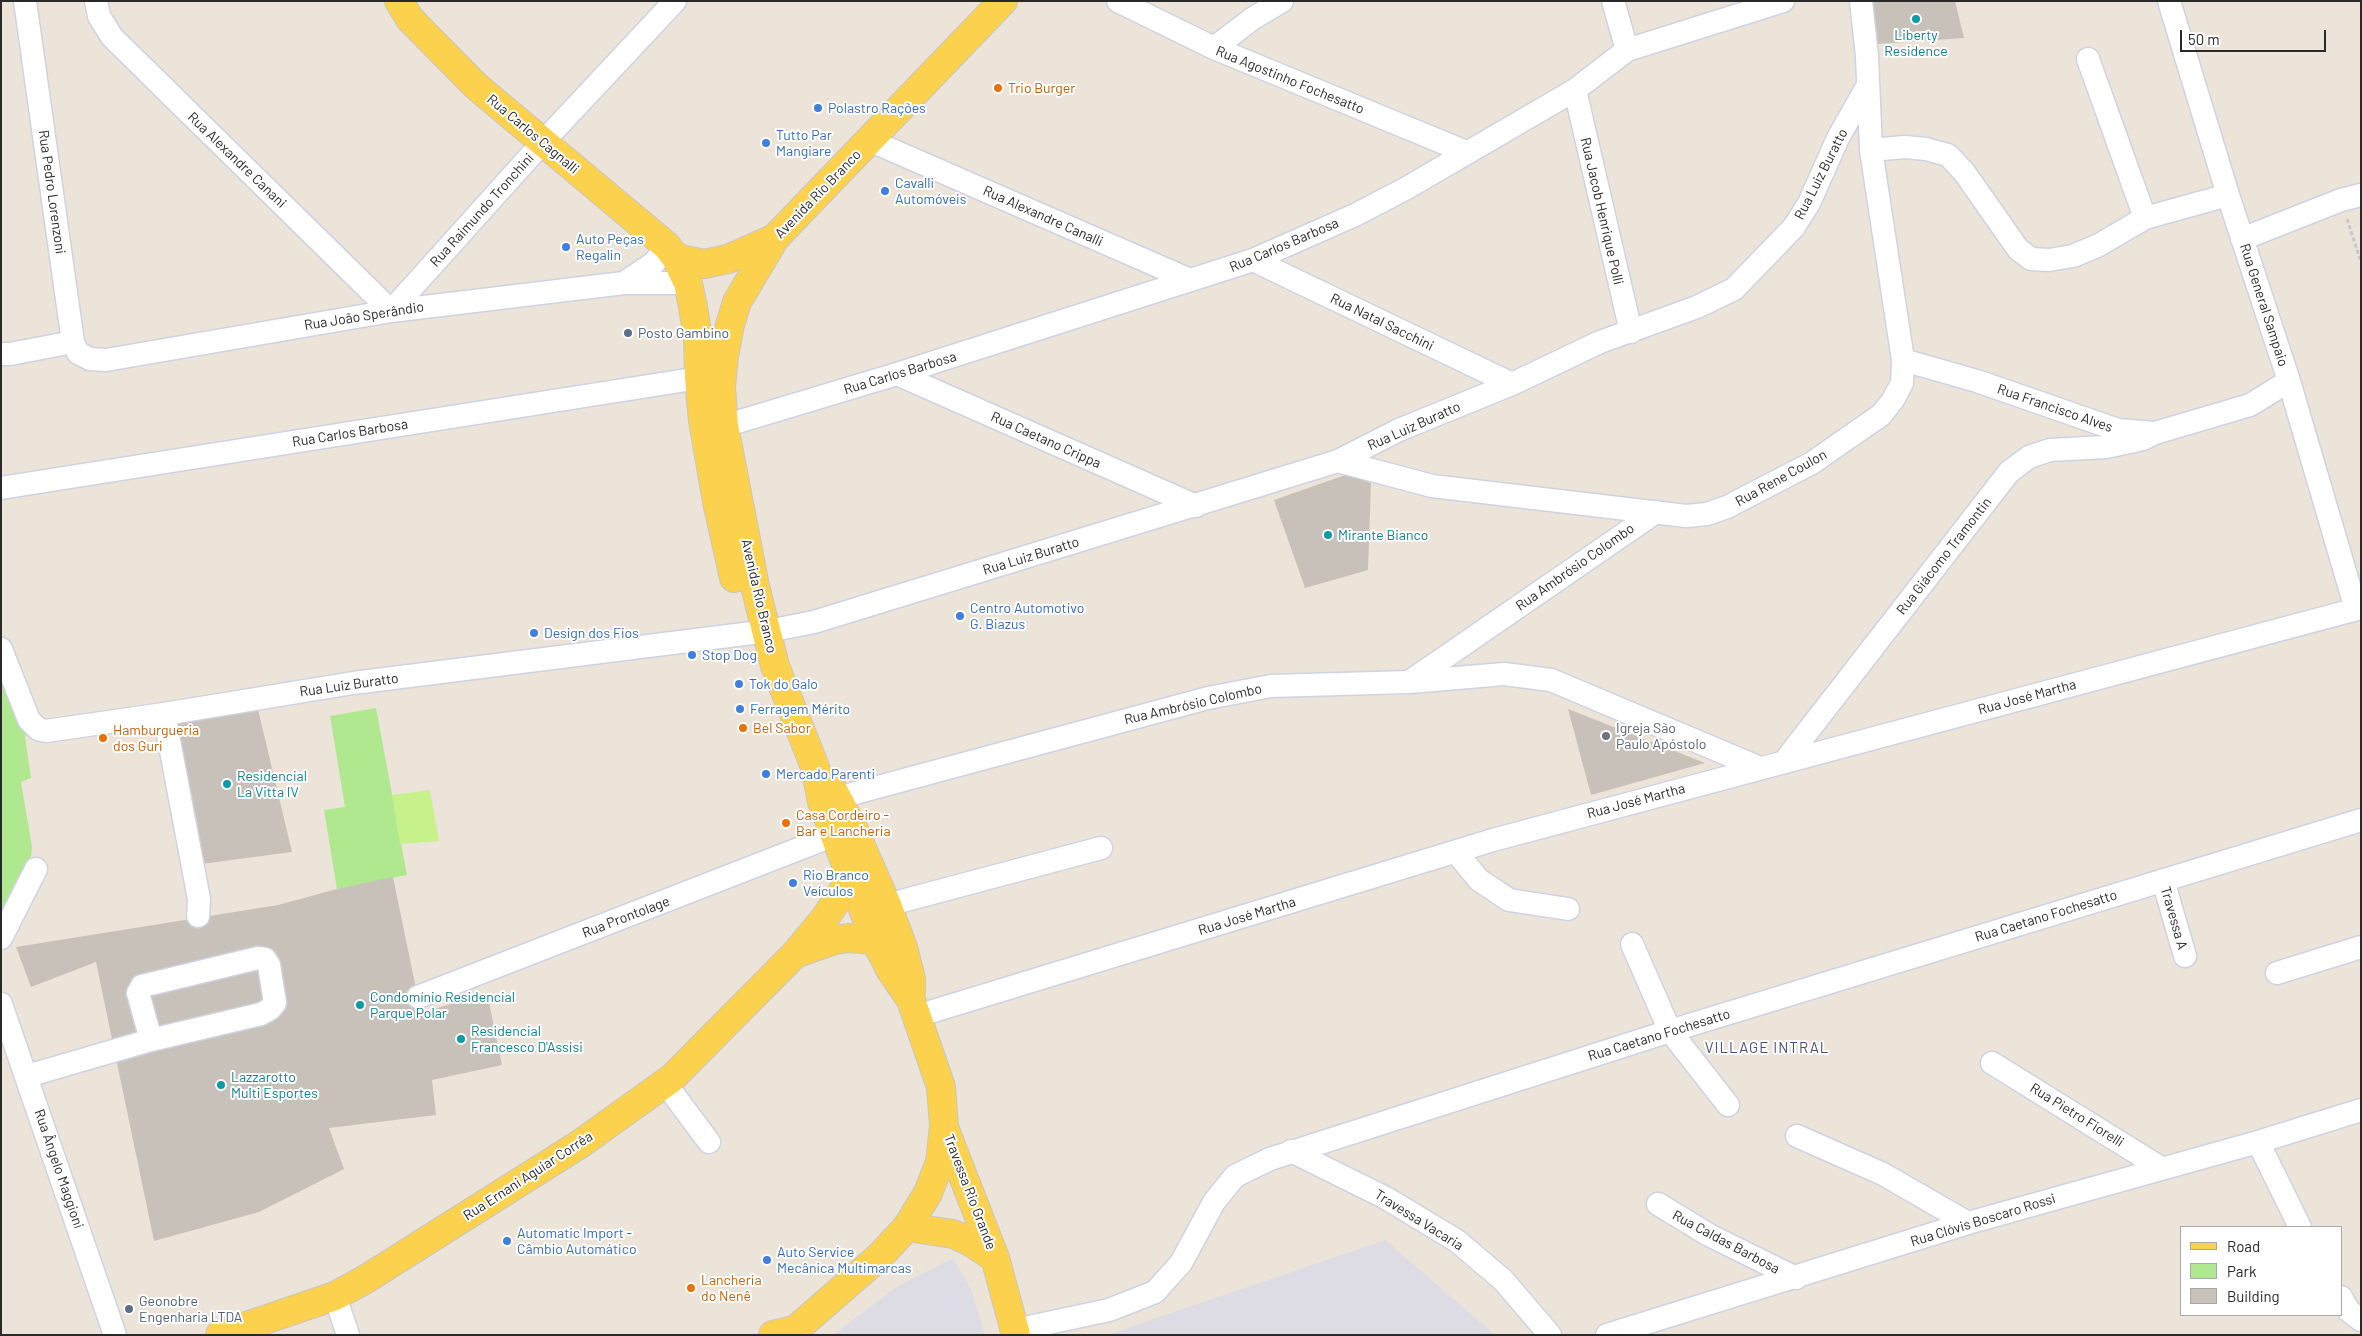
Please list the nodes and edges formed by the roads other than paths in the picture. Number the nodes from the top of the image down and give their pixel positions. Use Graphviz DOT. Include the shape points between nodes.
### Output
graph roads {
  1 [pos="24,1"];
  2 [pos="96,1"];
  3 [pos="399,1"];
  4 [pos="676,1"];
  5 [pos="1003,1"];
  6 [pos="1118,1"];
  7 [pos="1282,1"];
  8 [pos="1613,1"];
  9 [pos="1783,1"];
  10 [pos="1861,1"];
  11 [pos="2169,1"];
  12 [pos="1214,48"];
  13 [pos="1627,50"];
  14 [pos="2088,59"];
  15 [pos="1867,86"];
  16 [pos="1575,90"];
  17 [pos="870,140"];
  18 [pos="543,142"];
  19 [pos="1871,150"];
  20 [pos="1466,152"];
  21 [pos="2228,195"];
  22 [pos="2351,197"];
  23 [pos="2145,218"];
  24 [pos="775,238"];
  25 [pos="2242,238"];
  26 [pos="671,252"];
  27 [pos="1253,260"];
  28 [pos="1190,280"];
  29 [pos="624,283"];
  30 [pos="688,283"];
  31 [pos="391,311"];
  32 [pos="1631,332"];
  33 [pos="73,342"];
  34 [pos="1,354"];
  35 [pos="1903,360"];
  36 [pos="897,374"];
  37 [pos="699,378"];
  38 [pos="2290,381"];
  39 [pos="1512,384"];
  40 [pos="724,426"];
  41 [pos="2155,433"];
  42 [pos="1338,461"];
  43 [pos="1,488"];
  44 [pos="1196,506"];
  45 [pos="1656,512"];
  46 [pos="2358,608"];
  47 [pos="759,632"];
  48 [pos="2,651"];
  49 [pos="1409,682"];
  50 [pos="164,714"];
  51 [pos="1784,762"];
  52 [pos="1760,768"];
  53 [pos="830,799"];
  54 [pos="2361,820"];
  55 [pos="844,831"];
  56 [pos="1101,848"];
  57 [pos="1456,852"];
  58 [pos="36,869"];
  59 [pos="851,879"];
  60 [pos="2162,880"];
  61 [pos="887,905"];
  62 [pos="1568,909"];
  63 [pos="198,916"];
  64 [pos="1,938"];
  65 [pos="875,940"];
  66 [pos="1632,944"];
  67 [pos="2361,947"];
  68 [pos="795,954"];
  69 [pos="2185,956"];
  70 [pos="2277,973"];
  71 [pos="418,997"];
  72 [pos="913,999"];
  73 [pos="1,1004"];
  74 [pos="1670,1031"];
  75 [pos="151,1040"];
  76 [pos="1992,1063"];
  77 [pos="27,1076"];
  78 [pos="665,1083"];
  79 [pos="1728,1105"];
  80 [pos="2361,1110"];
  81 [pos="944,1126"];
  82 [pos="1797,1136"];
  83 [pos="709,1142"];
  84 [pos="2258,1142"];
  85 [pos="1291,1151"];
  86 [pos="2161,1168"];
  87 [pos="1658,1204"];
  88 [pos="1968,1223"];
  89 [pos="2300,1226"];
  90 [pos="907,1227"];
  91 [pos="996,1258"];
  92 [pos="1796,1278"];
  93 [pos="336,1296"];
  94 [pos="2342,1300"];
  95 [pos="2361,1320"];
  96 [pos="1015,1332"];
  97 [pos="787,1333"];
  98 [pos="115,1335"];
  99 [pos="220,1335"];
  100 [pos="348,1335"];
  101 [pos="1550,1335"];
  102 [pos="1607,1335"];
  1 -- 33 [label="street, Rua Pedro Lorenzoni"];
  2 -- 31 [label="street, Rua Alexandre Canani" via="99,16 112,37"];
  3 -- 18 [label="main road, Rua Carlos Cagnalli" via="410,19 476,86"];
  4 -- 18 [label="street, Rua Raimundo Tronchini"];
  5 -- 17 [label="main road, Avenida Rio Branco"];
  6 -- 12 [label="street, Rua Agostinho Fochesatto"];
  7 -- 12 [label="street"];
  8 -- 13 [label="street"];
  9 -- 13 [label="street, Rua Carlos Barbosa"];
  10 -- 15 [label="street, Rua Luiz Buratto"];
  11 -- 21 [label="street, Rua General Sampaio"];
  12 -- 20 [label="street, Rua Agostinho Fochesatto"];
  13 -- 16 [label="street, Rua Carlos Barbosa"];
  14 -- 23 [label="street"];
  15 -- 19 [label="street, Rua Rene Coulon"];
  15 -- 32 [label="street, Rua Luiz Buratto" via="1838,138 1809,203 1794,227 1764,260 1734,288 1697,307"];
  16 -- 20 [label="street, Rua Carlos Barbosa"];
  16 -- 32 [label="street, Rua Jacob Henrique Polli"];
  17 -- 24 [label="main road, Avenida Rio Branco"];
  17 -- 28 [label="street, Rua Alexandre Canalli"];
  18 -- 26 [label="main road, Rua Carlos Cagnalli"];
  18 -- 31 [label="street, Rua Raimundo Tronchini"];
  19 -- 23 [label="street" via="1904,147 1948,155 1964,172 2018,249 2031,260 2073,256"];
  19 -- 35 [label="street, Rua Rene Coulon"];
  20 -- 27 [label="street, Rua Carlos Barbosa" via="1355,215"];
  21 -- 23 [label="street"];
  21 -- 25 [label="street, Rua General Sampaio"];
  22 -- 25 [label="street"];
  24 -- 26 [label="main road" via="735,257 704,264"];
  24 -- 40 [label="main road, Avenida Rio Branco" via="748,283 730,325 721,387"];
  25 -- 38 [label="street, Rua General Sampaio"];
  26 -- 29 [label="street, Rua João Sperândio"];
  26 -- 30 [label="main road, Avenida Rio Branco"];
  27 -- 28 [label="street, Rua Carlos Barbosa"];
  27 -- 39 [label="street, Rua Natal Sacchini"];
  28 -- 36 [label="street, Rua Carlos Barbosa"];
  29 -- 30 [label="street, Rua João Sperândio"];
  29 -- 31 [label="street, Rua João Sperândio"];
  30 -- 37 [label="main road, Avenida Rio Branco" via="698,338"];
  31 -- 33 [label="street, Rua João Sperândio" via="106,360 90,359 78,353"];
  32 -- 39 [label="street, Rua Luiz Buratto" via="1600,342"];
  33 -- 34 [label="street"];
  35 -- 41 [label="street, Rua Francisco Alves" via="1977,381 2118,430"];
  35 -- 45 [label="street, Rua Rene Coulon" via="1902,383 1881,415 1812,463 1707,514 1686,516"];
  36 -- 40 [label="street, Rua Carlos Barbosa"];
  36 -- 44 [label="street, Rua Caetano Crippa"];
  37 -- 43 [label="street, Rua Carlos Barbosa"];
  37 -- 47 [label="main road, Avenida Rio Branco" via="703,421 738,596"];
  38 -- 41 [label="street, Rua Francisco Alves" via="2250,405"];
  38 -- 46 [label="street, Rua General Sampaio"];
  39 -- 42 [label="street, Rua Luiz Buratto" via="1399,430"];
  40 -- 47 [label="main road, Avenida Rio Branco" via="755,586"];
  41 -- 51 [label="street, Rua Giácomo Tramontin" via="2143,439 2106,446 2050,450 2029,457 2009,472"];
  42 -- 44 [label="street, Rua Luiz Buratto"];
  42 -- 45 [label="street, Rua Rene Coulon" via="1432,486"];
  44 -- 47 [label="street, Rua Luiz Buratto" via="814,622"];
  45 -- 49 [label="street, Rua Ambrósio Colombo"];
  46 -- 51 [label="street, Rua José Martha"];
  47 -- 50 [label="street, Rua Luiz Buratto" via="353,683"];
  47 -- 53 [label="main road, Avenida Rio Branco"];
  48 -- 50 [label="street, Rua Luiz Buratto" via="29,720 38,730"];
  49 -- 52 [label="street" via="1504,674 1551,680"];
  49 -- 53 [label="street, Rua Ambrósio Colombo" via="1271,686 1208,698"];
  50 -- 63 [label="street" via="200,899"];
  51 -- 52 [label="street, Rua José Martha"];
  52 -- 57 [label="street, Rua José Martha"];
  53 -- 55 [label="main road, Avenida Rio Branco"];
  54 -- 60 [label="street, Rua Caetano Fochesatto"];
  55 -- 59 [label="main road, Avenida Rio Branco"];
  55 -- 61 [label="main road, Avenida Rio Branco"];
  55 -- 71 [label="street, Rua Prontolage"];
  56 -- 61 [label="street"];
  57 -- 62 [label="street" via="1479,880 1509,900"];
  57 -- 72 [label="street, Rua José Martha"];
  58 -- 64 [label="street"];
  59 -- 65 [label="main road, Avenida Rio Branco"];
  59 -- 68 [label="main road, Rua Ernani Aguiar Corrêa"];
  60 -- 69 [label="street, Travessa A"];
  60 -- 74 [label="street, Rua Caetano Fochesatto"];
  61 -- 72 [label="main road, Avenida Rio Branco" via="903,948"];
  65 -- 68 [label="main road, Rua Ernani Aguiar Corrêa" via="835,940"];
  65 -- 72 [label="main road, Avenida Rio Branco"];
  66 -- 74 [label="street"];
  67 -- 70 [label="street"];
  68 -- 78 [label="main road, Rua Ernani Aguiar Corrêa"];
  72 -- 81 [label="main road, Avenida Rio Branco" via="941,1087"];
  73 -- 77 [label="street, Rua Ângelo Maggioni"];
  74 -- 79 [label="street"];
  74 -- 85 [label="street, Rua Caetano Fochesatto"];
  75 -- 75 [label="street" via="261,1014 270,1009 275,1003 269,965 265,959 142,986 138,993"];
  75 -- 77 [label="street"];
  76 -- 86 [label="street, Rua Pietro Fiorelli"];
  77 -- 98 [label="street, Rua Ângelo Maggioni"];
  78 -- 83 [label="street"];
  78 -- 93 [label="main road, Rua Ernani Aguiar Corrêa" via="580,1144"];
  80 -- 84 [label="street, Rua Clóvis Boscaro Rossi"];
  81 -- 90 [label="main road, Avenida Rio Branco" via="940,1162 928,1193"];
  81 -- 91 [label="main road, Travessa Rio Grande"];
  82 -- 88 [label="street" via="1883,1174"];
  84 -- 86 [label="street, Rua Clóvis Boscaro Rossi"];
  84 -- 89 [label="street"];
  85 -- 96 [label="street, Rua Caetano Fochesatto" via="1235,1176 1214,1202 1180,1264 1155,1292 1109,1310"];
  85 -- 101 [label="street, Travessa Vacaria" via="1386,1198 1457,1241 1503,1280"];
  86 -- 88 [label="street, Rua Clóvis Boscaro Rossi"];
  87 -- 92 [label="street, Rua Caldas Barbosa" via="1708,1235"];
  88 -- 92 [label="street, Rua Clóvis Boscaro Rossi"];
  90 -- 91 [label="main road, Travessa Rio Grande" via="953,1234 969,1240"];
  90 -- 97 [label="main road, Avenida Rio Branco" via="880,1256"];
  91 -- 96 [label="main road, Travessa Rio Grande"];
  92 -- 102 [label="street, Rua Clóvis Boscaro Rossi"];
  93 -- 99 [label="main road, Rua Ernani Aguiar Corrêa"];
  93 -- 100 [label="street"];
  94 -- 95 [label="street" via="2349,1311"];
}
